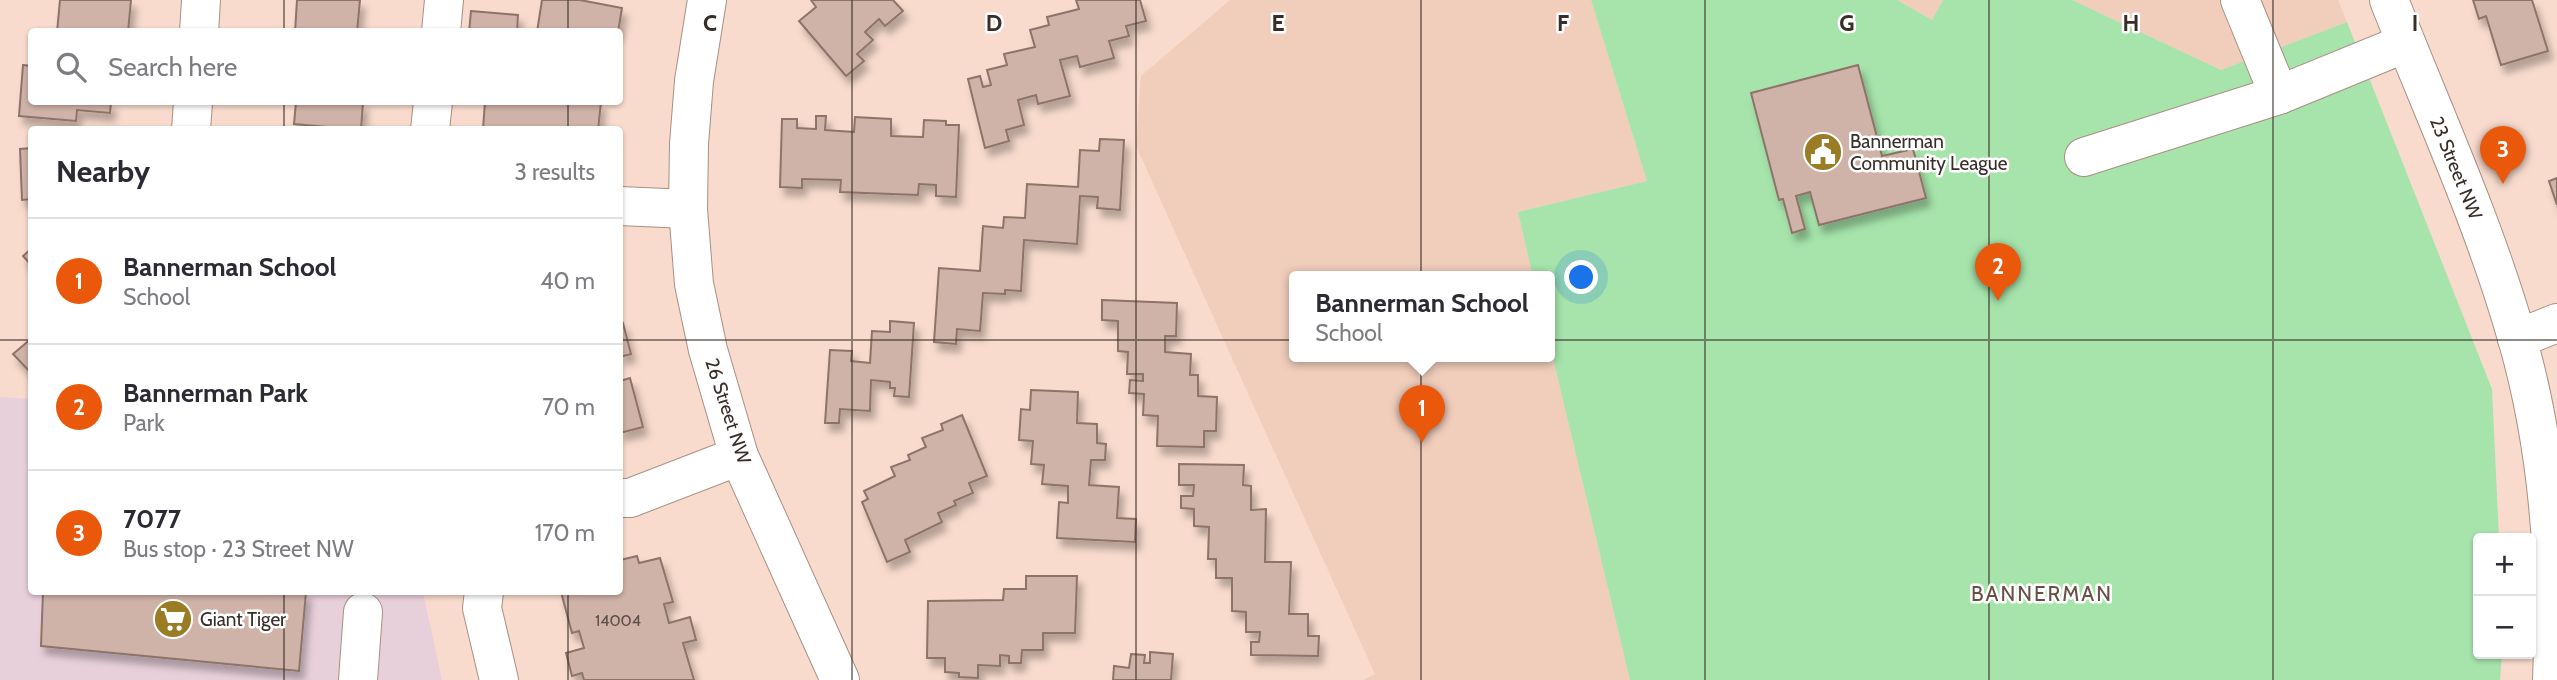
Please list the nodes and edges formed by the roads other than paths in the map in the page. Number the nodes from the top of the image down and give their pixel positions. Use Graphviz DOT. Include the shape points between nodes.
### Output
graph roads {
  1 [pos="201,0"];
  2 [pos="444,0"];
  3 [pos="707,0"];
  4 [pos="2240,0"];
  5 [pos="2389,0"];
  6 [pos="199,28"];
  7 [pos="441,28"];
  8 [pos="2406,43"];
  9 [pos="2279,95"];
  10 [pos="193,105"];
  11 [pos="433,105"];
  12 [pos="191,126"];
  13 [pos="430,126"];
  14 [pos="2084,157"];
  15 [pos="623,206"];
  16 [pos="688,209"];
  17 [pos="2557,323"];
  18 [pos="2517,338"];
  19 [pos="739,456"];
  20 [pos="623,498"];
  21 [pos="484,595"];
  22 [pos="363,612"];
  23 [pos="358,680"];
  24 [pos="499,680"];
  25 [pos="840,680"];
  26 [pos="2552,680"];
  1 -- 6 [label="street"];
  2 -- 7 [label="street"];
  3 -- 16 [label="street, 26 Street NW" via="694,81"];
  4 -- 9 [label="street"];
  5 -- 8 [label="street, 23 Street NW"];
  8 -- 9 [label="street"];
  8 -- 18 [label="street, 23 Street NW" via="2494,262"];
  9 -- 14 [label="street"];
  10 -- 12 [label="street"];
  11 -- 13 [label="street"];
  15 -- 16 [label="street"];
  16 -- 19 [label="street, 26 Street NW" via="694,284"];
  17 -- 18 [label="street"];
  18 -- 26 [label="street, 23 Street NW" via="2551,520"];
  19 -- 20 [label="street"];
  19 -- 25 [label="street, 26 Street NW"];
  21 -- 24 [label="street" via="482,608"];
  22 -- 23 [label="street"];
}
